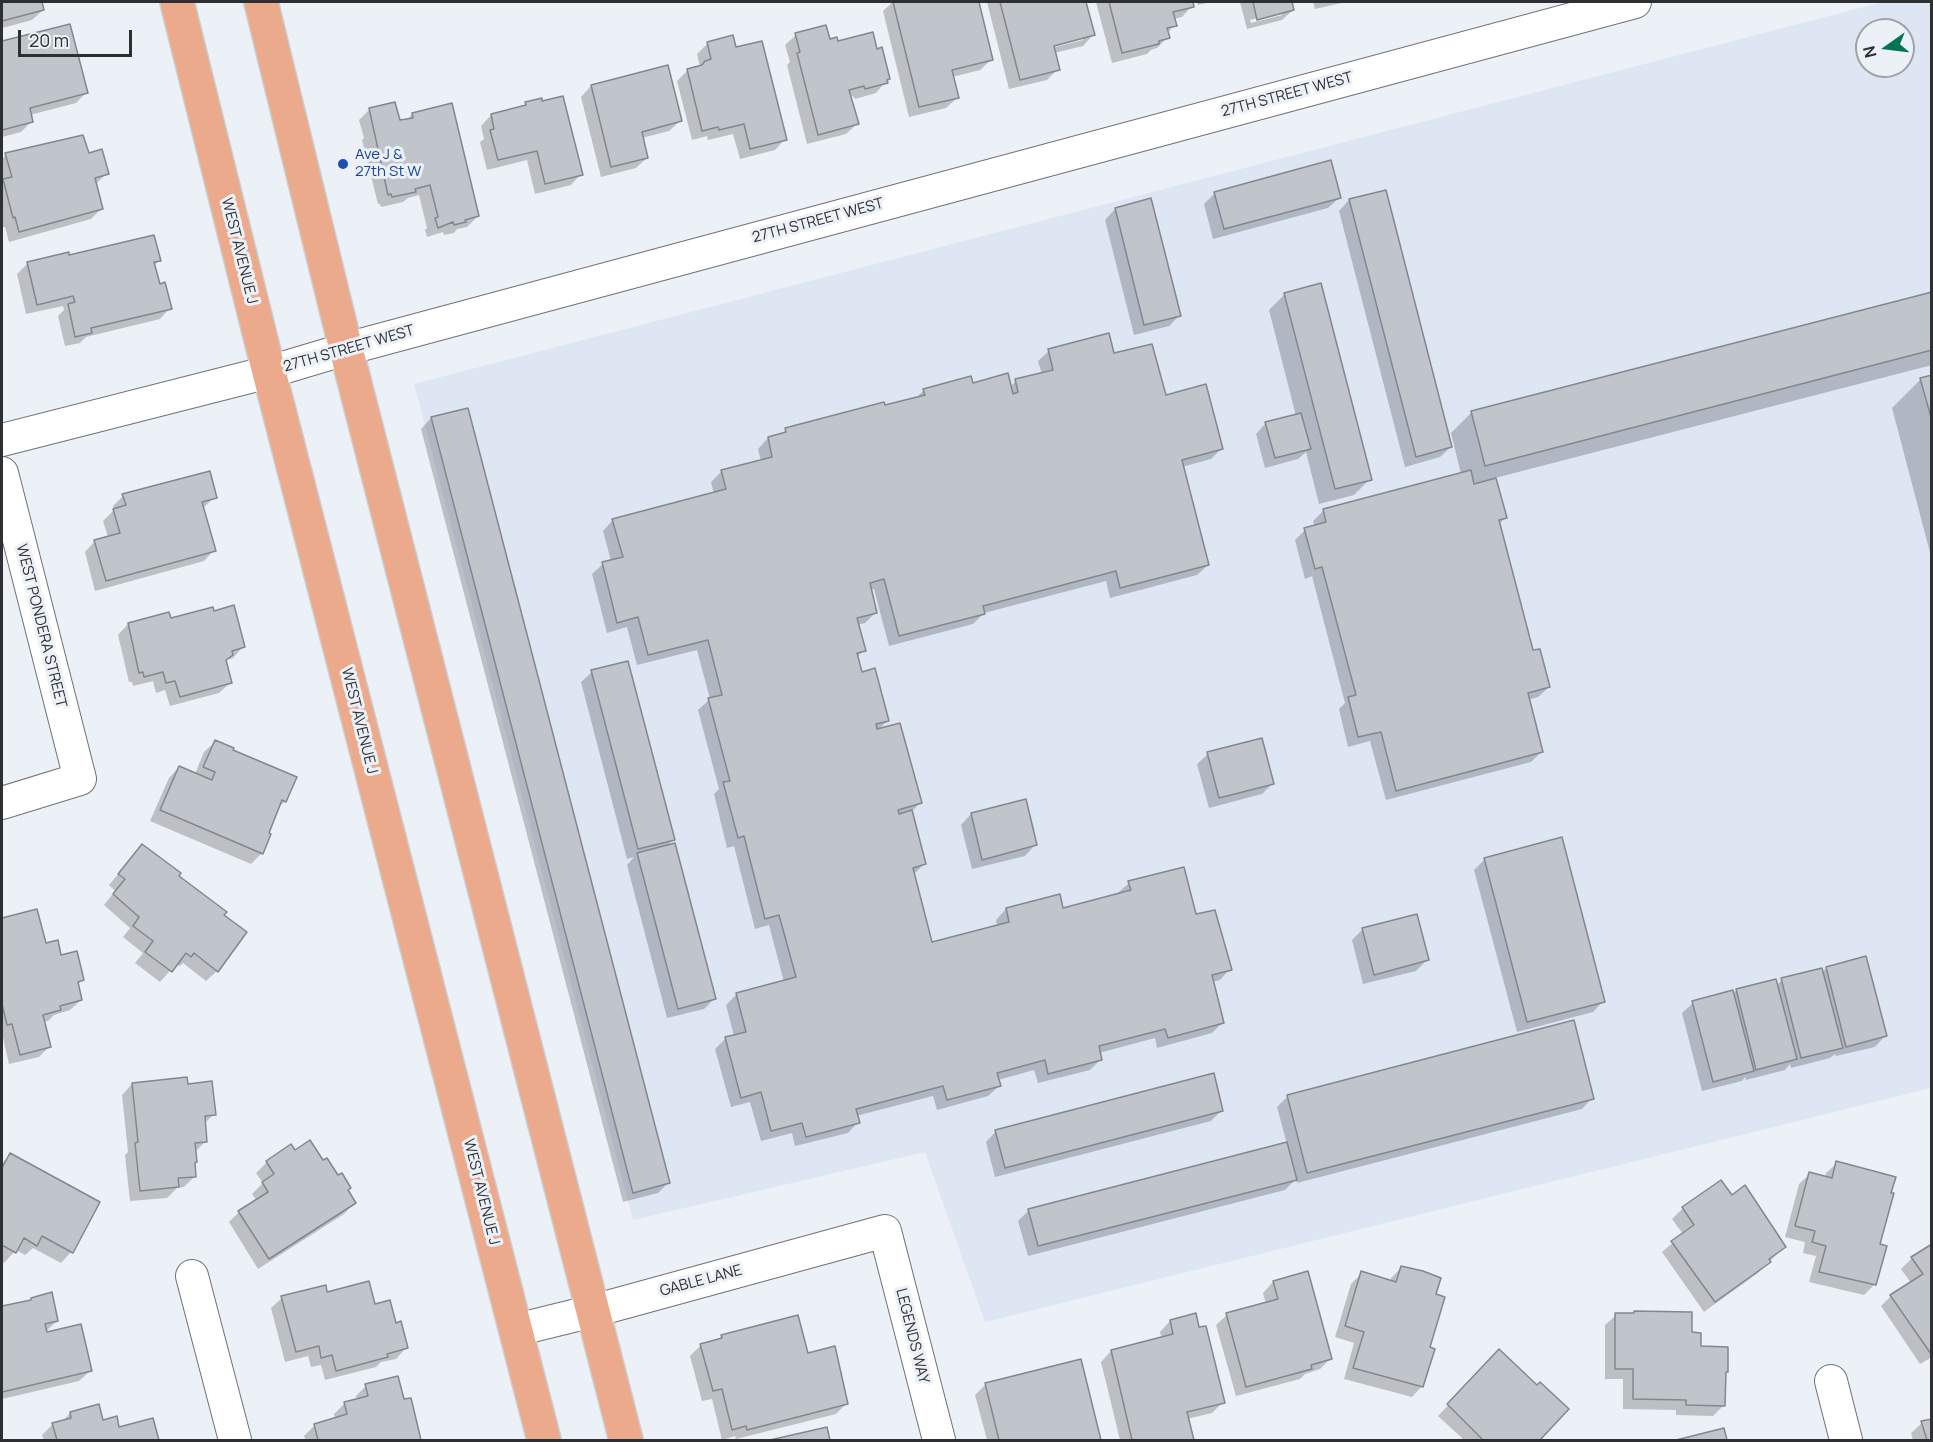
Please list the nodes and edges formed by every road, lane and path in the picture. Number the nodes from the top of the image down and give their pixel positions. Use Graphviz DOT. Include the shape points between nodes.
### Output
graph roads {
  1 [pos="177,2"];
  2 [pos="261,2"];
  3 [pos="1635,2"];
  4 [pos="346,349"];
  5 [pos="269,372"];
  6 [pos="2,440"];
  7 [pos="2,473"];
  8 [pos="2,803"];
  9 [pos="885,1231"];
  10 [pos="192,1276"];
  11 [pos="593,1311"];
  12 [pos="516,1330"];
  13 [pos="1831,1381"];
  14 [pos="235,1440"];
  15 [pos="544,1440"];
  16 [pos="626,1440"];
  17 [pos="939,1440"];
  18 [pos="1846,1440"];
  1 -- 5 [label="main road, WEST AVENUE J"];
  2 -- 4 [label="main road"];
  3 -- 4 [label="street, 27TH STREET WEST"];
  4 -- 5 [label="street, 27TH STREET WEST"];
  4 -- 11 [label="main road"];
  5 -- 6 [label="street, 27TH STREET WEST"];
  5 -- 12 [label="main road, WEST AVENUE J"];
  7 -- 8 [label="street, WEST PONDERA STREET" via="80,779"];
  9 -- 11 [label="street, GABLE LANE"];
  9 -- 17 [label="street, LEGENDS WAY"];
  10 -- 14 [label="street"];
  11 -- 12 [label="street, GABLE LANE"];
  11 -- 16 [label="main road"];
  12 -- 15 [label="main road, WEST AVENUE J"];
  13 -- 18 [label="street"];
}
